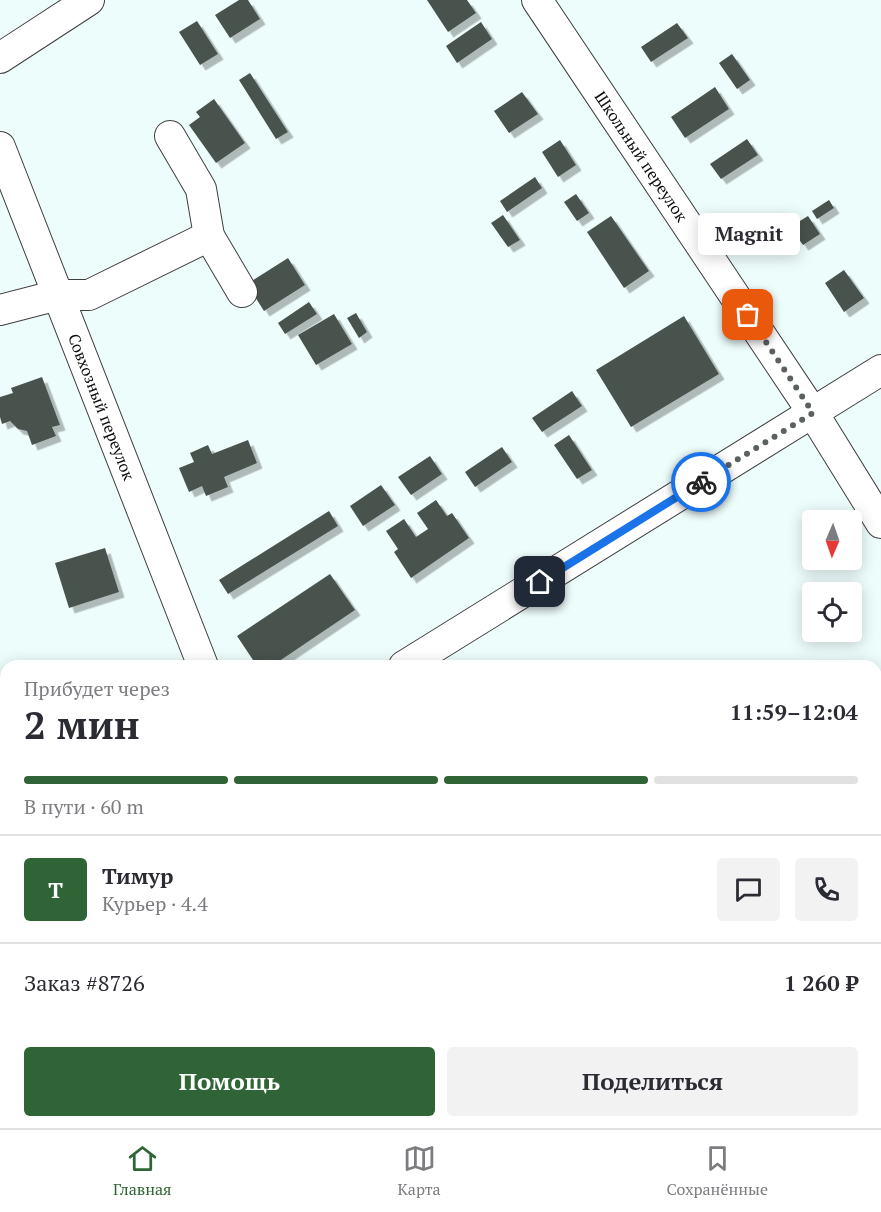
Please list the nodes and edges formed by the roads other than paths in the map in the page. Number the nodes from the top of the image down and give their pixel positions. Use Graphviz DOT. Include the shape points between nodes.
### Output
graph roads {
  1 [pos="89,0"];
  2 [pos="537,0"];
  3 [pos="0,58"];
  4 [pos="170,136"];
  5 [pos="0,147"];
  6 [pos="209,236"];
  7 [pos="242,292"];
  8 [pos="58,295"];
  9 [pos="0,309"];
  10 [pos="881,370"];
  11 [pos="813,413"];
  12 [pos="881,523"];
  13 [pos="201,660"];
  14 [pos="415,660"];
  1 -- 3 [label="street"];
  2 -- 11 [label="street, Школьный переулок"];
  4 -- 6 [label="street" via="201,189"];
  5 -- 8 [label="street, Совхозный переулок"];
  6 -- 7 [label="street"];
  6 -- 8 [label="street" via="89,295"];
  8 -- 9 [label="street"];
  8 -- 13 [label="street, Совхозный переулок"];
  10 -- 11 [label="street"];
  11 -- 12 [label="street, Школьный переулок"];
  11 -- 14 [label="street"];
}
